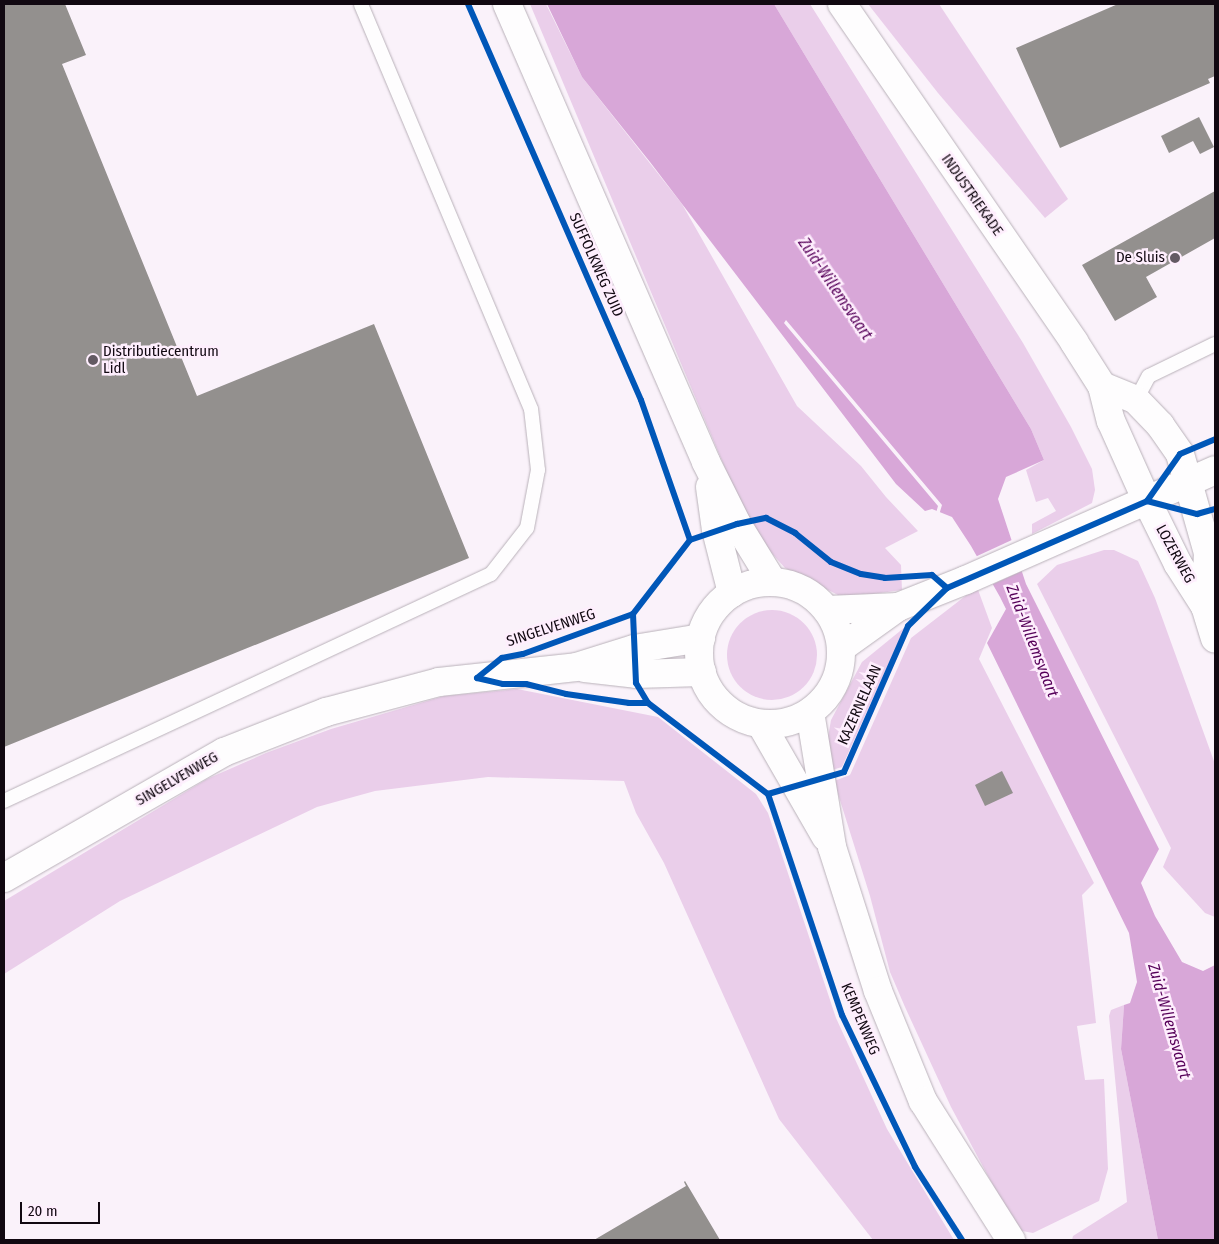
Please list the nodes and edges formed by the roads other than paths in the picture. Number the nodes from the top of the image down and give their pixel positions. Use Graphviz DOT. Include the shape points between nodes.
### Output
graph roads {
  1 [pos="361,4"];
  2 [pos="507,4"];
  3 [pos="842,4"];
  4 [pos="1215,344"];
  5 [pos="1102,386"];
  6 [pos="1136,400"];
  7 [pos="706,462"];
  8 [pos="1215,470"];
  9 [pos="1188,484"];
  10 [pos="1147,501"];
  11 [pos="772,581"];
  12 [pos="732,593"];
  13 [pos="1205,606"];
  14 [pos="898,607"];
  15 [pos="827,610"];
  16 [pos="701,638"];
  17 [pos="1215,638"];
  18 [pos="842,648"];
  19 [pos="576,667"];
  20 [pos="702,672"];
  21 [pos="810,712"];
  22 [pos="761,724"];
  23 [pos="4,801"];
  24 [pos="832,847"];
  25 [pos="4,878"];
  26 [pos="1011,1240"];
  1 -- 23 [label="lane" via="531,409 538,470 526,528 491,574"];
  2 -- 7 [label="street, SUFFOLKWEG ZUID"];
  3 -- 5 [label="street, INDUSTRIEKADE"];
  4 -- 6 [label="lane" via="1149,376"];
  5 -- 6 [label="street"];
  5 -- 10 [label="street, INDUSTRIEKADE" via="1111,421"];
  6 -- 9 [label="street" via="1160,425 1180,454"];
  7 -- 11 [label="street, SUFFOLKWEG ZUID" via="737,524"];
  7 -- 12 [label="street, SUFFOLKWEG ZUID" via="716,530"];
  8 -- 9 [label="street"];
  9 -- 10 [label="street"];
  9 -- 13 [label="street, LOZERWEG" via="1208,553"];
  10 -- 13 [label="street, LOZERWEG" via="1178,564"];
  10 -- 14 [label="street"];
  11 -- 12 [label="street" via="751,584"];
  11 -- 15 [label="street" via="800,588"];
  12 -- 16 [label="street" via="707,620"];
  13 -- 17 [label="street, LOZERWEG"];
  14 -- 15 [label="street"];
  14 -- 18 [label="street"];
  15 -- 18 [label="street" via="837,628"];
  16 -- 19 [label="street, SINGELVENWEG" via="634,649"];
  16 -- 20 [label="street"];
  18 -- 21 [label="street" via="839,673 828,695"];
  19 -- 20 [label="street, SINGELVENWEG" via="636,674"];
  19 -- 25 [label="street, SINGELVENWEG" via="439,682 326,712 224,752"];
  20 -- 22 [label="street" via="710,691 724,707 741,718"];
  21 -- 22 [label="street" via="787,722"];
  21 -- 24 [label="street, KEMPENWEG"];
  22 -- 24 [label="street, KEMPENWEG"];
  24 -- 26 [label="street, KEMPENWEG" via="878,992 923,1101"];
}
